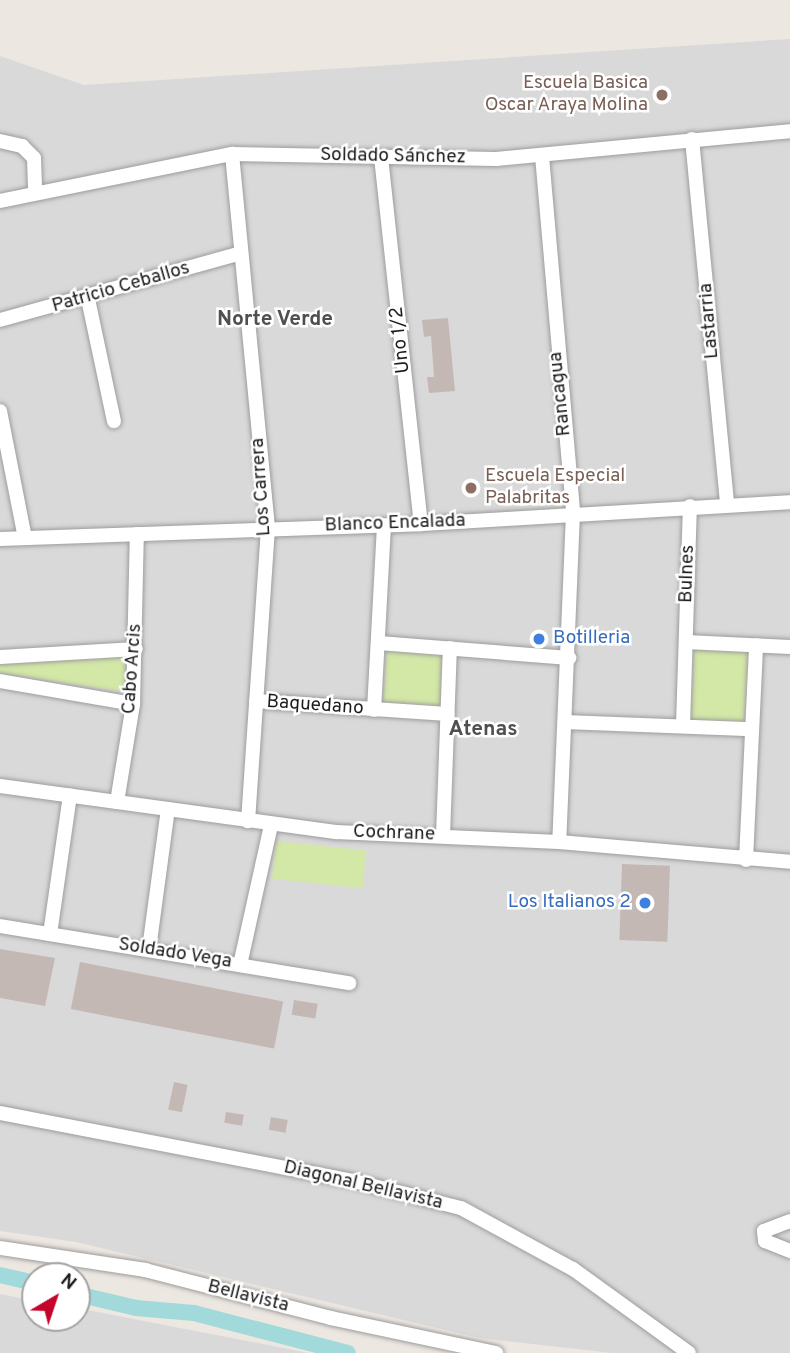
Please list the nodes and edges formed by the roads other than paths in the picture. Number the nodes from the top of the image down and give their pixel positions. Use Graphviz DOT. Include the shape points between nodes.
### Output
graph roads {
  1 [pos="790,131"];
  2 [pos="692,139"];
  3 [pos="0,141"];
  4 [pos="232,154"];
  5 [pos="542,156"];
  6 [pos="381,157"];
  7 [pos="35,193"];
  8 [pos="0,201"];
  9 [pos="241,253"];
  10 [pos="88,299"];
  11 [pos="0,320"];
  12 [pos="0,411"];
  13 [pos="114,421"];
  14 [pos="790,502"];
  15 [pos="727,503"];
  16 [pos="690,506"];
  17 [pos="573,513"];
  18 [pos="422,524"];
  19 [pos="384,525"];
  20 [pos="268,528"];
  21 [pos="136,534"];
  22 [pos="25,538"];
  23 [pos="0,539"];
  24 [pos="686,642"];
  25 [pos="379,643"];
  26 [pos="756,645"];
  27 [pos="790,647"];
  28 [pos="136,649"];
  29 [pos="450,649"];
  30 [pos="0,657"];
  31 [pos="569,658"];
  32 [pos="0,681"];
  33 [pos="256,701"];
  34 [pos="133,704"];
  35 [pos="374,710"];
  36 [pos="448,714"];
  37 [pos="565,722"];
  38 [pos="683,726"];
  39 [pos="751,729"];
  40 [pos="0,786"];
  41 [pos="70,795"];
  42 [pos="117,802"];
  43 [pos="168,809"];
  44 [pos="248,821"];
  45 [pos="271,825"];
  46 [pos="443,836"];
  47 [pos="559,842"];
  48 [pos="746,860"];
  49 [pos="790,862"];
  50 [pos="0,926"];
  51 [pos="50,934"];
  52 [pos="149,949"];
  53 [pos="240,965"];
  54 [pos="349,983"];
  55 [pos="0,1113"];
  56 [pos="790,1221"];
  57 [pos="0,1248"];
  58 [pos="790,1251"];
  59 [pos="496,1353"];
  60 [pos="689,1353"];
  1 -- 2 [label="street, Soldado Sánchez"];
  2 -- 5 [label="street, Soldado Sánchez"];
  2 -- 15 [label="street, Lastarria"];
  3 -- 7 [label="street" via="22,146 34,158"];
  4 -- 6 [label="street, Soldado Sánchez"];
  4 -- 7 [label="street, Soldado Sánchez"];
  4 -- 9 [label="street, Los Carrera"];
  5 -- 6 [label="street, Soldado Sánchez"];
  5 -- 17 [label="street, Rancagua"];
  6 -- 18 [label="street, Uno 1/2"];
  7 -- 8 [label="street, Soldado Sánchez"];
  9 -- 10 [label="street, Patricio Ceballos"];
  9 -- 20 [label="street, Los Carrera"];
  10 -- 11 [label="street, Patricio Ceballos"];
  10 -- 13 [label="street"];
  12 -- 22 [label="street"];
  14 -- 15 [label="street, Blanco Encalada"];
  15 -- 16 [label="street, Blanco Encalada"];
  16 -- 17 [label="street, Blanco Encalada"];
  16 -- 24 [label="street, Bulnes"];
  17 -- 18 [label="street, Blanco Encalada"];
  17 -- 31 [label="street, Rancagua"];
  18 -- 19 [label="street, Blanco Encalada"];
  19 -- 20 [label="street, Blanco Encalada"];
  19 -- 25 [label="street, Baquedano"];
  20 -- 21 [label="street, Blanco Encalada"];
  20 -- 33 [label="street, Los Carrera"];
  21 -- 22 [label="street, Blanco Encalada"];
  21 -- 28 [label="street, Cabo Arcis"];
  22 -- 23 [label="street, Blanco Encalada"];
  24 -- 26 [label="street"];
  24 -- 38 [label="street, Bulnes"];
  25 -- 29 [label="street"];
  25 -- 35 [label="street, Baquedano"];
  26 -- 27 [label="street"];
  26 -- 39 [label="street"];
  28 -- 30 [label="street"];
  28 -- 34 [label="street, Cabo Arcis"];
  29 -- 31 [label="street"];
  29 -- 36 [label="street"];
  31 -- 37 [label="street, Rancagua"];
  32 -- 34 [label="street"];
  33 -- 35 [label="street, Baquedano"];
  33 -- 44 [label="street, Los Carrera"];
  34 -- 42 [label="street, Cabo Arcis"];
  35 -- 36 [label="street, Baquedano"];
  36 -- 46 [label="street"];
  37 -- 38 [label="street"];
  37 -- 47 [label="street, Rancagua"];
  38 -- 39 [label="street"];
  39 -- 48 [label="street"];
  40 -- 41 [label="street, Cochrane"];
  41 -- 42 [label="street, Cochrane"];
  41 -- 51 [label="street"];
  42 -- 43 [label="street, Cochrane"];
  43 -- 44 [label="street, Cochrane"];
  43 -- 52 [label="street"];
  44 -- 45 [label="street, Cochrane"];
  45 -- 46 [label="street, Cochrane"];
  45 -- 53 [label="street"];
  46 -- 47 [label="street, Cochrane"];
  47 -- 48 [label="street, Cochrane"];
  48 -- 49 [label="street, Cochrane"];
  50 -- 51 [label="street, Soldado Vega"];
  51 -- 52 [label="street, Soldado Vega"];
  52 -- 53 [label="street, Soldado Vega"];
  53 -- 54 [label="street, Soldado Vega"];
  55 -- 60 [label="street, Diagonal Bellavista" via="355,1181 461,1208 573,1269"];
  56 -- 58 [label="street" via="765,1231 765,1241"];
  57 -- 59 [label="street, Bellavista" via="145,1270 331,1318"];
}
